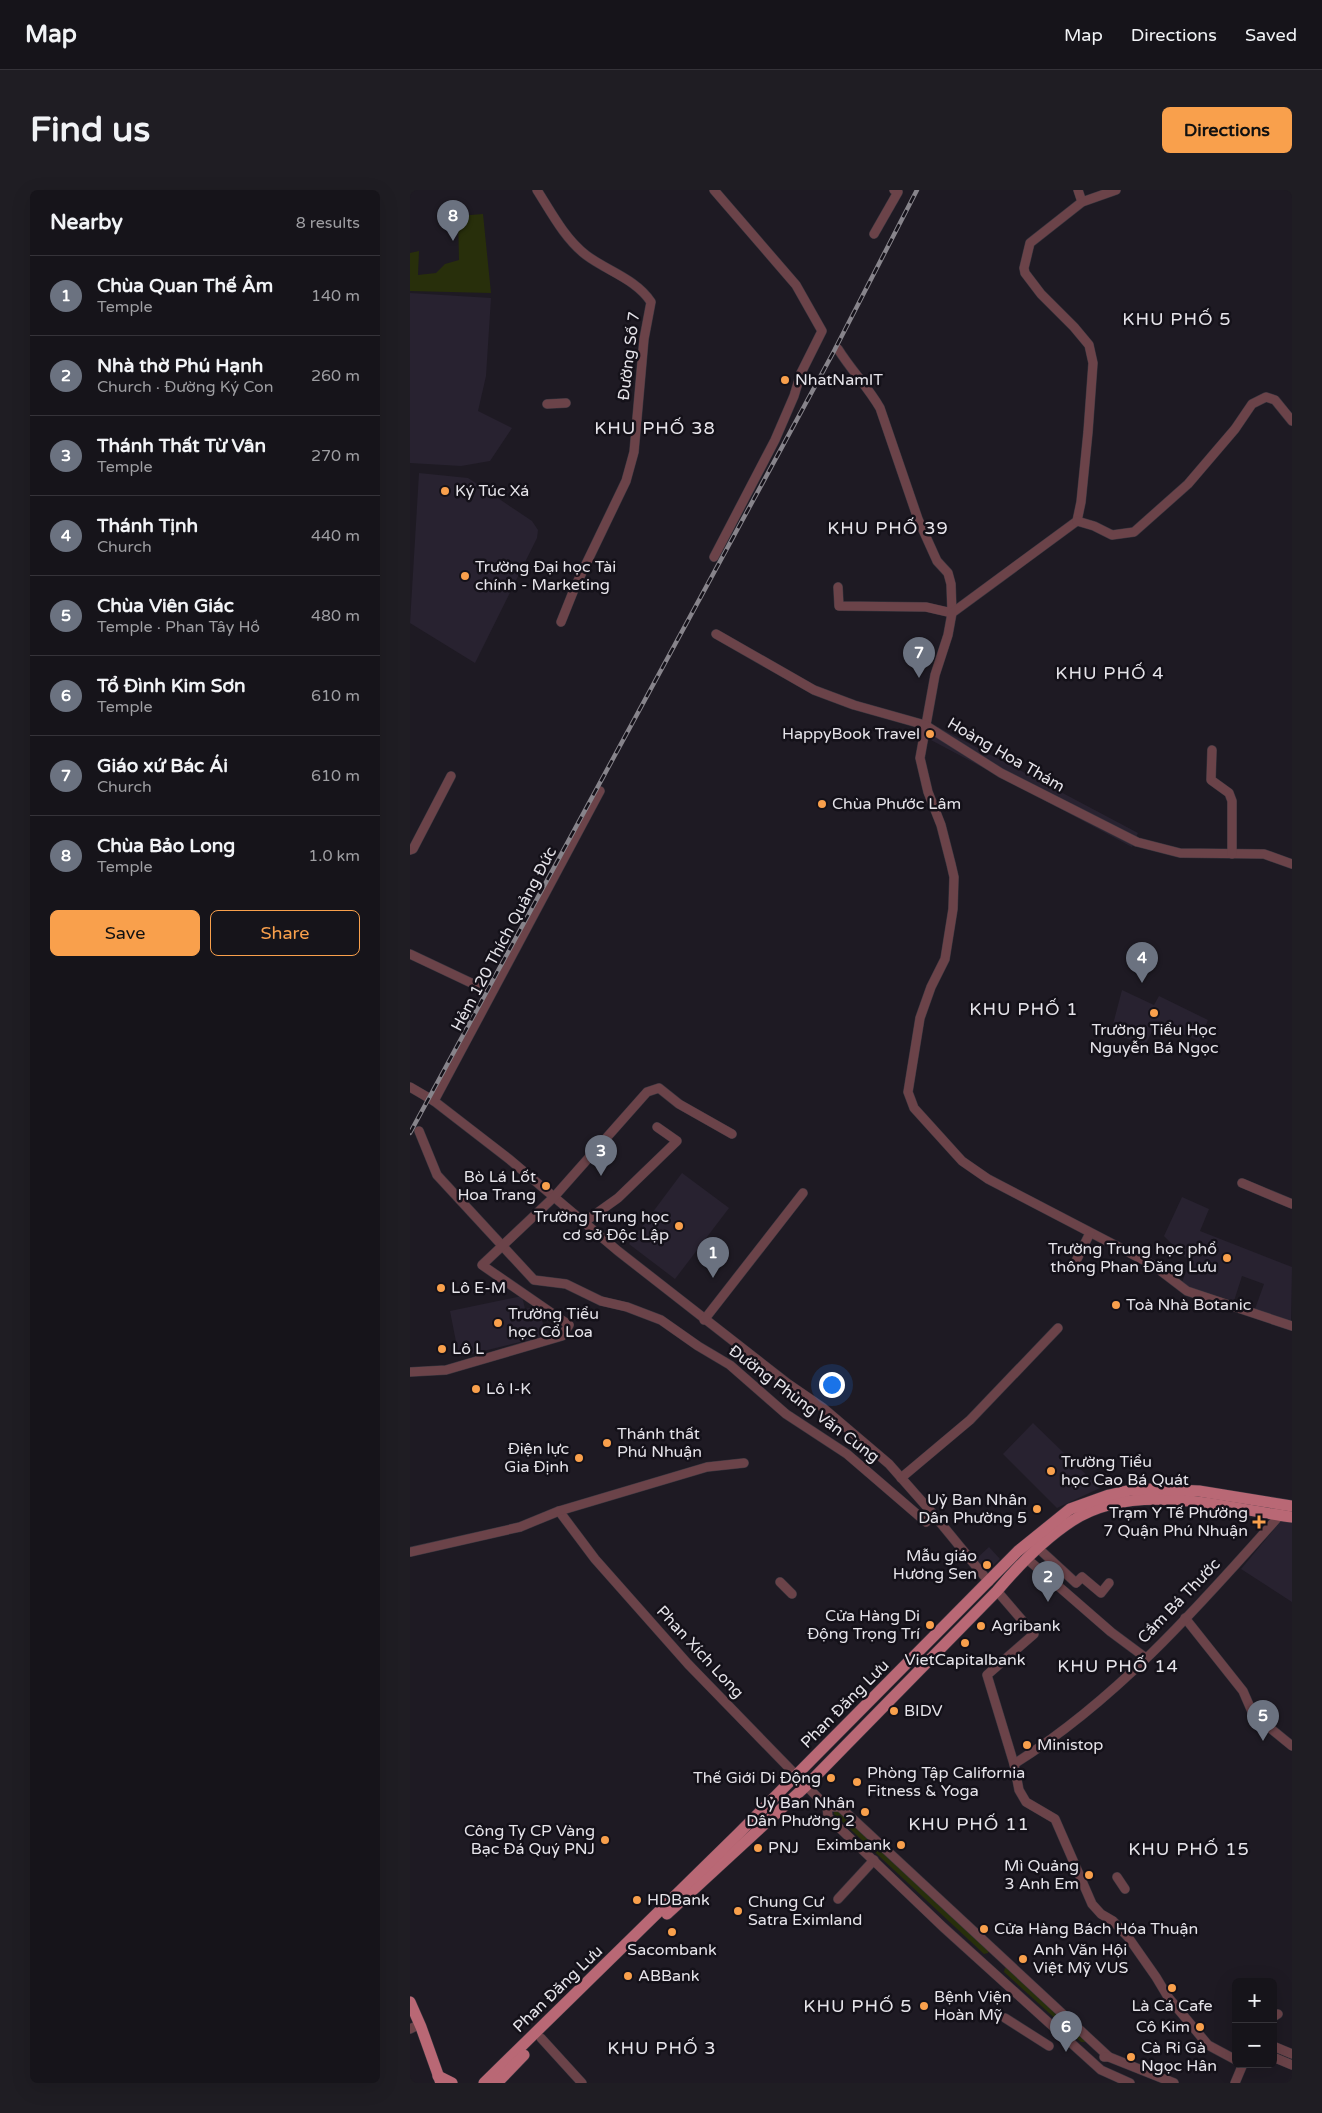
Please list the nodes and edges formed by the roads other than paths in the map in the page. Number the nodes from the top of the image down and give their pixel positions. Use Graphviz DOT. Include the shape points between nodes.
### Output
graph roads {
  1 [pos="536,190"];
  2 [pos="714,190"];
  3 [pos="1078,190"];
  4 [pos="1116,190"];
  5 [pos="896,191"];
  6 [pos="1082,202"];
  7 [pos="874,234"];
  8 [pos="838,349"];
  9 [pos="566,403"];
  10 [pos="547,404"];
  11 [pos="1292,421"];
  12 [pos="1077,521"];
  13 [pos="714,557"];
  14 [pos="838,587"];
  15 [pos="952,613"];
  16 [pos="562,622"];
  17 [pos="716,634"];
  18 [pos="925,725"];
  19 [pos="1212,750"];
  20 [pos="451,776"];
  21 [pos="600,791"];
  22 [pos="410,850"];
  23 [pos="1232,854"];
  24 [pos="1292,864"];
  25 [pos="530,901"];
  26 [pos="538,907"];
  27 [pos="410,954"];
  28 [pos="484,989"];
  29 [pos="410,1087"];
  30 [pos="434,1102"];
  31 [pos="657,1127"];
  32 [pos="419,1131"];
  33 [pos="732,1134"];
  34 [pos="1242,1183"];
  35 [pos="803,1193"];
  36 [pos="554,1197"];
  37 [pos="1292,1204"];
  38 [pos="583,1223"];
  39 [pos="1090,1234"];
  40 [pos="502,1245"];
  41 [pos="1073,1267"];
  42 [pos="704,1320"];
  43 [pos="1292,1326"];
  44 [pos="1058,1328"];
  45 [pos="410,1372"];
  46 [pos="744,1463"];
  47 [pos="891,1467"];
  48 [pos="901,1478"];
  49 [pos="878,1479"];
  50 [pos="911,1488"];
  51 [pos="900,1498"];
  52 [pos="1286,1510"];
  53 [pos="558,1512"];
  54 [pos="934,1515"];
  55 [pos="1038,1548"];
  56 [pos="410,1552"];
  57 [pos="1026,1558"];
  58 [pos="780,1582"];
  59 [pos="989,1582"];
  60 [pos="1109,1583"];
  61 [pos="997,1591"];
  62 [pos="792,1594"];
  63 [pos="1185,1618"];
  64 [pos="1146,1658"];
  65 [pos="1292,1746"];
  66 [pos="1014,1764"];
  67 [pos="797,1775"];
  68 [pos="806,1786"];
  69 [pos="827,1807"];
  70 [pos="874,1860"];
  71 [pos="1117,1877"];
  72 [pos="1125,1889"];
  73 [pos="838,1900"];
  74 [pos="996,1952"];
  75 [pos="984,1964"];
  76 [pos="410,2002"];
  77 [pos="1005,2018"];
  78 [pos="415,2027"];
  79 [pos="541,2038"];
  80 [pos="1049,2046"];
  81 [pos="1277,2049"];
  82 [pos="1110,2057"];
  83 [pos="1232,2058"];
  84 [pos="1277,2058"];
  85 [pos="1291,2060"];
  86 [pos="1241,2068"];
  87 [pos="1103,2069"];
  88 [pos="440,2079"];
  89 [pos="452,2083"];
  90 [pos="484,2083"];
  91 [pos="497,2083"];
  92 [pos="582,2083"];
  93 [pos="1130,2083"];
  94 [pos="1174,2083"];
  95 [pos="1235,2083"];
  1 -- 16 [label="street, Đường Số 7" via="562,229 585,254 645,292 651,302 644,339 634,452 626,480"];
  2 -- 13 [label="street" via="796,285 822,331 801,372 774,440"];
  3 -- 6 [label="street"];
  4 -- 6 [label="street"];
  5 -- 7 [label="street"];
  6 -- 12 [label="street" via="1030,243 1024,268 1041,294 1089,345 1093,363"];
  8 -- 15 [label="street" via="880,408 918,519 937,561 948,573"];
  9 -- 10 [label="street"];
  11 -- 12 [label="street" via="1275,400 1266,397 1252,404 1188,484 1134,532 1112,535"];
  12 -- 15 [label="street"];
  14 -- 15 [label="street" via="839,606 926,607"];
  15 -- 18 [label="street" via="934,675"];
  17 -- 18 [label="street, Hoàng Hoa Thám" via="814,690"];
  18 -- 23 [label="street, Hoàng Hoa Thám" via="1001,773 1137,842 1180,853"];
  18 -- 39 [label="street" via="920,758 954,877 953,909 945,958 920,1018 908,1092 914,1108 962,1161 988,1180"];
  19 -- 23 [label="street" via="1210,780 1229,793 1232,801"];
  20 -- 22 [label="street"];
  21 -- 26 [label="street, Hẻm 120 Thích Quảng Đức"];
  23 -- 24 [label="street, Hoàng Hoa Thám" via="1264,854"];
  25 -- 26 [label="street"];
  26 -- 30 [label="street, Hẻm 120 Thích Quảng Đức"];
  27 -- 28 [label="street"];
  29 -- 30 [label="street"];
  30 -- 36 [label="street"];
  31 -- 38 [label="street" via="677,1141 618,1198"];
  32 -- 40 [label="street, Đường Phùng Văn Cung" via="437,1175"];
  33 -- 36 [label="street" via="679,1104 659,1088 647,1092"];
  34 -- 37 [label="street"];
  35 -- 42 [label="street"];
  36 -- 38 [label="street"];
  36 -- 40 [label="street"];
  38 -- 42 [label="street"];
  39 -- 41 [label="street"];
  39 -- 43 [label="street" via="1152,1265 1187,1292"];
  40 -- 45 [label="street" via="482,1265 569,1325 562,1336 446,1370"];
  40 -- 49 [label="street, Đường Phùng Văn Cung" via="534,1280 566,1284 601,1302 627,1307 661,1320 730,1365 786,1414 847,1454"];
  42 -- 47 [label="street" via="822,1407"];
  44 -- 48 [label="street" via="970,1420"];
  46 -- 53 [label="street" via="707,1467"];
  47 -- 48 [label="street"];
  47 -- 49 [label="street"];
  48 -- 50 [label="street"];
  49 -- 51 [label="street, Đường Phùng Văn Cung"];
  50 -- 51 [label="street"];
  50 -- 54 [label="street"];
  51 -- 54 [label="street, Đường Phùng Văn Cung" via="926,1522"];
  52 -- 55 [label="main road, Phan Đăng Lưu" via="1131,1500 1091,1511 1072,1521"];
  52 -- 59 [label="main road, Phan Đăng Lưu" via="1199,1491 1152,1489 1109,1495 1070,1509 1018,1551"];
  52 -- 63 [label="street, Cầm Bá Thước"];
  53 -- 56 [label="street" via="512,1529"];
  53 -- 67 [label="street, Phan Xích Long" via="688,1664"];
  54 -- 59 [label="street"];
  55 -- 57 [label="main road, Phan Đăng Lưu"];
  55 -- 60 [label="street" via="1076,1583 1082,1577 1101,1593"];
  57 -- 61 [label="main road, Phan Đăng Lưu"];
  57 -- 64 [label="street"];
  58 -- 62 [label="street"];
  59 -- 61 [label="main road"];
  59 -- 67 [label="main road, Phan Đăng Lưu"];
  61 -- 66 [label="street" via="1034,1634 987,1675"];
  61 -- 68 [label="main road, Phan Đăng Lưu"];
  63 -- 64 [label="street, Cầm Bá Thước"];
  63 -- 65 [label="street" via="1243,1692 1253,1714"];
  64 -- 66 [label="street, Cầm Bá Thước" via="1050,1741"];
  66 -- 83 [label="street" via="1019,1790 1026,1802 1055,1819 1092,1904 1128,1937 1168,1997 1208,2045"];
  67 -- 68 [label="street, Phan Xích Long"];
  67 -- 90 [label="main road, Phan Đăng Lưu"];
  68 -- 69 [label="street, Phan Xích Long"];
  68 -- 79 [label="main road, Phan Đăng Lưu" via="665,1916"];
  69 -- 70 [label="street, Phan Xích Long" via="828,1817"];
  69 -- 74 [label="street, Phan Xích Long" via="840,1807"];
  70 -- 73 [label="street"];
  70 -- 75 [label="street, Phan Xích Long"];
  71 -- 72 [label="street"];
  74 -- 75 [label="street"];
  74 -- 82 [label="street, Phan Xích Long"];
  75 -- 87 [label="street, Phan Xích Long"];
  76 -- 78 [label="main road"];
  77 -- 80 [label="street"];
  78 -- 88 [label="main road"];
  79 -- 91 [label="main road, Phan Đăng Lưu"];
  79 -- 92 [label="street"];
  81 -- 85 [label="street"];
  82 -- 87 [label="street" via="1100,2059"];
  82 -- 87 [label="street" via="1114,2065 1112,2070"];
  82 -- 94 [label="street, Phan Xích Long"];
  84 -- 85 [label="street"];
  86 -- 95 [label="street"];
  87 -- 93 [label="street, Phan Xích Long"];
  88 -- 89 [label="main road"];
}
